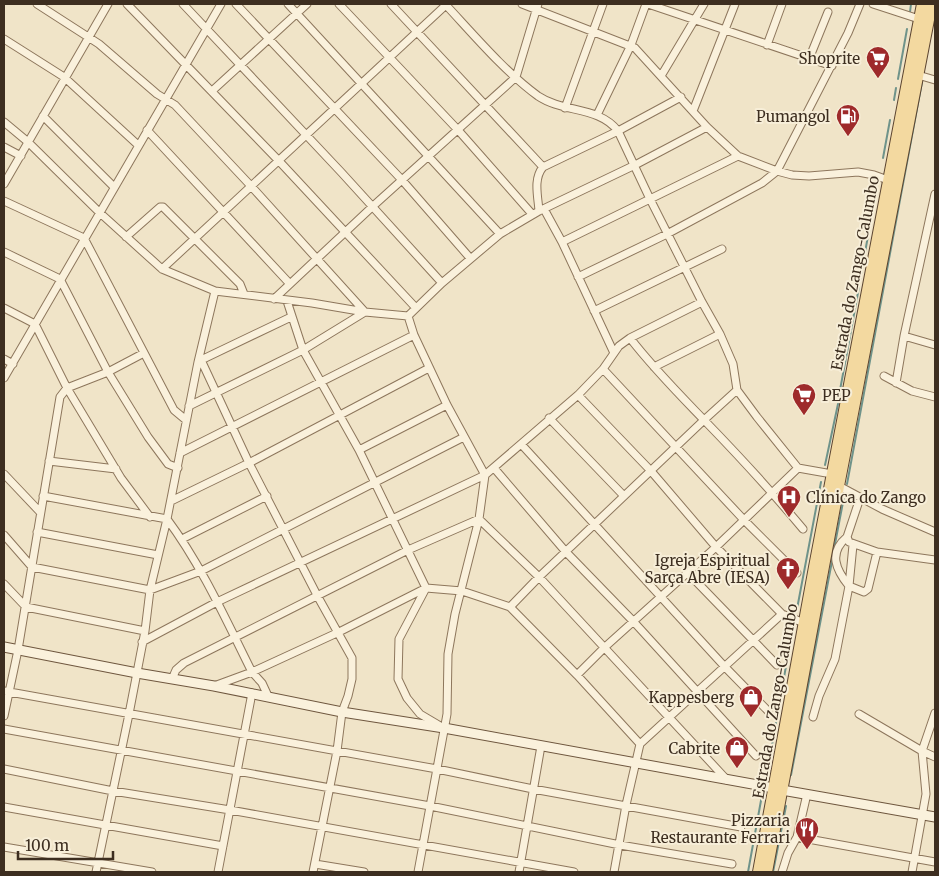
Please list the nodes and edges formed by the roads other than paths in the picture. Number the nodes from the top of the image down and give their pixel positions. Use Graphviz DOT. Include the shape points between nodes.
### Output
graph roads {
  1 [pos="37,4"];
  2 [pos="108,4"];
  3 [pos="127,4"];
  4 [pos="183,4"];
  5 [pos="221,4"];
  6 [pos="236,4"];
  7 [pos="288,4"];
  8 [pos="307,4"];
  9 [pos="338,4"];
  10 [pos="391,4"];
  11 [pos="446,4"];
  12 [pos="522,4"];
  13 [pos="603,4"];
  14 [pos="647,4"];
  15 [pos="704,4"];
  16 [pos="735,4"];
  17 [pos="782,4"];
  18 [pos="860,4"];
  19 [pos="873,4"];
  20 [pos="922,4"];
  21 [pos="932,4"];
  22 [pos="538,7"];
  23 [pos="828,12"];
  24 [pos="297,13"];
  25 [pos="919,19"];
  26 [pos="695,20"];
  27 [pos="207,29"];
  28 [pos="417,31"];
  29 [pos="593,31"];
  30 [pos="724,31"];
  31 [pos="88,37"];
  32 [pos="4,39"];
  33 [pos="269,39"];
  34 [pos="631,45"];
  35 [pos="767,45"];
  36 [pos="389,56"];
  37 [pos="810,59"];
  38 [pos="186,64"];
  39 [pos="240,66"];
  40 [pos="832,66"];
  41 [pos="918,75"];
  42 [pos="661,76"];
  43 [pos="516,77"];
  44 [pos="64,78"];
  45 [pos="935,80"];
  46 [pos="361,82"];
  47 [pos="212,91"];
  48 [pos="681,97"];
  49 [pos="165,100"];
  50 [pos="485,104"];
  51 [pos="565,108"];
  52 [pos="334,109"];
  53 [pos="693,111"];
  54 [pos="597,115"];
  55 [pos="43,116"];
  56 [pos="4,122"];
  57 [pos="707,127"];
  58 [pos="147,130"];
  59 [pos="458,130"];
  60 [pos="618,131"];
  61 [pos="306,136"];
  62 [pos="28,142"];
  63 [pos="138,145"];
  64 [pos="4,147"];
  65 [pos="21,156"];
  66 [pos="429,156"];
  67 [pos="738,156"];
  68 [pos="279,161"];
  69 [pos="635,165"];
  70 [pos="542,167"];
  71 [pos="777,171"];
  72 [pos="402,180"];
  73 [pos="888,180"];
  74 [pos="4,184"];
  75 [pos="251,186"];
  76 [pos="114,187"];
  77 [pos="935,194"];
  78 [pos="650,199"];
  79 [pos="4,201"];
  80 [pos="372,207"];
  81 [pos="224,211"];
  82 [pos="538,211"];
  83 [pos="99,212"];
  84 [pos="345,232"];
  85 [pos="500,234"];
  86 [pos="667,234"];
  87 [pos="126,237"];
  88 [pos="84,238"];
  89 [pos="196,238"];
  90 [pos="562,242"];
  91 [pos="722,249"];
  92 [pos="4,252"];
  93 [pos="318,258"];
  94 [pos="470,258"];
  95 [pos="685,267"];
  96 [pos="162,269"];
  97 [pos="578,277"];
  98 [pos="60,279"];
  99 [pos="442,283"];
  100 [pos="290,284"];
  101 [pos="215,291"];
  102 [pos="244,294"];
  103 [pos="274,299"];
  104 [pos="287,301"];
  105 [pos="702,302"];
  106 [pos="4,308"];
  107 [pos="416,308"];
  108 [pos="594,311"];
  109 [pos="365,312"];
  110 [pos="291,316"];
  111 [pos="408,316"];
  112 [pos="35,324"];
  113 [pos="720,334"];
  114 [pos="414,335"];
  115 [pos="904,336"];
  116 [pos="630,338"];
  117 [pos="935,345"];
  118 [pos="303,350"];
  119 [pos="614,353"];
  120 [pos="144,354"];
  121 [pos="4,359"];
  122 [pos="200,361"];
  123 [pos="12,364"];
  124 [pos="654,366"];
  125 [pos="429,368"];
  126 [pos="603,369"];
  127 [pos="108,372"];
  128 [pos="884,376"];
  129 [pos="4,378"];
  130 [pos="320,381"];
  131 [pos="896,383"];
  132 [pos="935,387"];
  133 [pos="67,388"];
  134 [pos="738,390"];
  135 [pos="217,393"];
  136 [pos="578,395"];
  137 [pos="934,397"];
  138 [pos="447,405"];
  139 [pos="189,406"];
  140 [pos="338,416"];
  141 [pos="549,418"];
  142 [pos="186,420"];
  143 [pos="704,420"];
  144 [pos="233,427"];
  145 [pos="464,437"];
  146 [pos="521,444"];
  147 [pos="676,447"];
  148 [pos="359,450"];
  149 [pos="180,453"];
  150 [pos="49,461"];
  151 [pos="249,463"];
  152 [pos="178,468"];
  153 [pos="494,468"];
  154 [pos="798,468"];
  155 [pos="116,469"];
  156 [pos="651,470"];
  157 [pos="832,474"];
  158 [pos="4,475"];
  159 [pos="485,475"];
  160 [pos="374,482"];
  161 [pos="839,486"];
  162 [pos="772,492"];
  163 [pos="43,496"];
  164 [pos="267,496"];
  165 [pos="624,496"];
  166 [pos="860,498"];
  167 [pos="171,501"];
  168 [pos="40,512"];
  169 [pos="150,517"];
  170 [pos="393,518"];
  171 [pos="167,519"];
  172 [pos="479,519"];
  173 [pos="744,520"];
  174 [pos="595,524"];
  175 [pos="284,529"];
  176 [pos="804,529"];
  177 [pos="37,532"];
  178 [pos="935,532"];
  179 [pos="4,536"];
  180 [pos="847,537"];
  181 [pos="182,540"];
  182 [pos="853,545"];
  183 [pos="716,547"];
  184 [pos="408,550"];
  185 [pos="566,552"];
  186 [pos="877,552"];
  187 [pos="158,555"];
  188 [pos="935,560"];
  189 [pos="301,562"];
  190 [pos="32,567"];
  191 [pos="201,571"];
  192 [pos="687,572"];
  193 [pos="797,573"];
  194 [pos="539,578"];
  195 [pos="4,584"];
  196 [pos="849,586"];
  197 [pos="426,588"];
  198 [pos="150,590"];
  199 [pos="462,591"];
  200 [pos="661,596"];
  201 [pos="318,597"];
  202 [pos="216,602"];
  203 [pos="26,607"];
  204 [pos="510,608"];
  205 [pos="782,614"];
  206 [pos="633,621"];
  207 [pos="804,623"];
  208 [pos="144,631"];
  209 [pos="339,632"];
  210 [pos="235,638"];
  211 [pos="752,641"];
  212 [pos="142,642"];
  213 [pos="4,647"];
  214 [pos="605,647"];
  215 [pos="18,650"];
  216 [pos="777,664"];
  217 [pos="725,668"];
  218 [pos="252,672"];
  219 [pos="137,674"];
  220 [pos="577,675"];
  221 [pos="172,679"];
  222 [pos="214,686"];
  223 [pos="7,691"];
  224 [pos="698,692"];
  225 [pos="252,693"];
  226 [pos="268,696"];
  227 [pos="342,712"];
  228 [pos="769,712"];
  229 [pos="935,713"];
  230 [pos="129,714"];
  231 [pos="859,714"];
  232 [pos="4,716"];
  233 [pos="670,717"];
  234 [pos="813,717"];
  235 [pos="444,728"];
  236 [pos="4,729"];
  237 [pos="244,734"];
  238 [pos="640,744"];
  239 [pos="541,746"];
  240 [pos="121,750"];
  241 [pos="337,751"];
  242 [pos="922,751"];
  243 [pos="756,756"];
  244 [pos="935,757"];
  245 [pos="636,763"];
  246 [pos="4,769"];
  247 [pos="437,769"];
  248 [pos="237,771"];
  249 [pos="727,780"];
  250 [pos="329,788"];
  251 [pos="533,789"];
  252 [pos="778,789"];
  253 [pos="113,791"];
  254 [pos="807,794"];
  255 [pos="430,806"];
  256 [pos="626,806"];
  257 [pos="4,807"];
  258 [pos="230,810"];
  259 [pos="923,815"];
  260 [pos="935,817"];
  261 [pos="107,826"];
  262 [pos="322,826"];
  263 [pos="527,826"];
  264 [pos="741,826"];
  265 [pos="798,837"];
  266 [pos="423,845"];
  267 [pos="620,845"];
  268 [pos="223,846"];
  269 [pos="4,847"];
  270 [pos="914,858"];
  271 [pos="521,862"];
  272 [pos="935,862"];
  273 [pos="98,863"];
  274 [pos="315,864"];
  275 [pos="732,864"];
  276 [pos="96,872"];
  277 [pos="152,872"];
  278 [pos="218,872"];
  279 [pos="313,872"];
  280 [pos="364,872"];
  281 [pos="418,872"];
  282 [pos="519,872"];
  283 [pos="574,872"];
  284 [pos="614,872"];
  285 [pos="758,872"];
  286 [pos="767,872"];
  287 [pos="785,872"];
  288 [pos="912,872"];
  1 -- 31 [label="street"];
  2 -- 31 [label="street"];
  3 -- 38 [label="street"];
  4 -- 27 [label="street"];
  5 -- 27 [label="street"];
  6 -- 33 [label="street"];
  7 -- 24 [label="street"];
  8 -- 24 [label="street"];
  9 -- 36 [label="street"];
  10 -- 28 [label="street"];
  11 -- 28 [label="street"];
  11 -- 43 [label="street"];
  12 -- 22 [label="street"];
  13 -- 29 [label="street"];
  14 -- 26 [label="street"];
  14 -- 34 [label="street"];
  15 -- 26 [label="street"];
  16 -- 30 [label="street"];
  17 -- 35 [label="street"];
  18 -- 40 [label="street"];
  19 -- 25 [label="street"];
  20 -- 25 [label="main road, Estrada do Zango-Calumbo"];
  21 -- 41 [label="main road, Estrada do Zango-Calumbo"];
  22 -- 29 [label="street"];
  22 -- 43 [label="street"];
  23 -- 37 [label="street"];
  24 -- 33 [label="street"];
  24 -- 46 [label="street"];
  25 -- 73 [label="main road, Estrada do Zango-Calumbo"];
  26 -- 30 [label="street"];
  26 -- 42 [label="street"];
  27 -- 38 [label="street"];
  27 -- 39 [label="street"];
  28 -- 36 [label="street"];
  28 -- 50 [label="street"];
  29 -- 34 [label="street"];
  29 -- 51 [label="street"];
  30 -- 35 [label="street"];
  30 -- 53 [label="street"];
  31 -- 44 [label="street"];
  31 -- 49 [label="street"];
  32 -- 44 [label="street"];
  33 -- 39 [label="street"];
  33 -- 52 [label="street"];
  34 -- 42 [label="street"];
  34 -- 54 [label="street"];
  35 -- 37 [label="street"];
  36 -- 46 [label="street"];
  36 -- 59 [label="street"];
  37 -- 40 [label="street"];
  38 -- 47 [label="street"];
  38 -- 49 [label="street"];
  39 -- 47 [label="street"];
  39 -- 61 [label="street"];
  40 -- 71 [label="street"];
  41 -- 45 [label="street"];
  41 -- 161 [label="main road, Estrada do Zango-Calumbo"];
  42 -- 48 [label="street"];
  43 -- 50 [label="street"];
  43 -- 51 [label="street" via="538,96"];
  44 -- 55 [label="street"];
  44 -- 63 [label="street"];
  46 -- 52 [label="street"];
  46 -- 66 [label="street"];
  47 -- 68 [label="street"];
  48 -- 53 [label="street"];
  48 -- 60 [label="street"];
  49 -- 58 [label="street"];
  49 -- 75 [label="street" via="175,105"];
  50 -- 59 [label="street"];
  50 -- 70 [label="street"];
  51 -- 54 [label="street"];
  52 -- 61 [label="street"];
  52 -- 72 [label="street"];
  53 -- 57 [label="street"];
  54 -- 60 [label="street"];
  55 -- 62 [label="street"];
  55 -- 76 [label="street"];
  56 -- 62 [label="street"];
  57 -- 67 [label="street"];
  57 -- 69 [label="street"];
  58 -- 63 [label="street"];
  58 -- 81 [label="street"];
  59 -- 66 [label="street"];
  59 -- 82 [label="street"];
  60 -- 69 [label="street"];
  60 -- 70 [label="street"];
  61 -- 68 [label="street"];
  61 -- 80 [label="street"];
  62 -- 65 [label="street"];
  62 -- 83 [label="street"];
  63 -- 76 [label="street"];
  64 -- 65 [label="street"];
  65 -- 74 [label="street"];
  66 -- 72 [label="street"];
  66 -- 85 [label="street"];
  67 -- 71 [label="street"];
  67 -- 78 [label="street"];
  68 -- 75 [label="street"];
  68 -- 84 [label="street"];
  69 -- 78 [label="street"];
  69 -- 82 [label="street"];
  70 -- 82 [label="street" via="536,181"];
  71 -- 73 [label="street" via="809,176 858,172"];
  71 -- 86 [label="street" via="762,183"];
  72 -- 80 [label="street"];
  72 -- 94 [label="street"];
  73 -- 157 [label="main road, Estrada do Zango-Calumbo"];
  75 -- 81 [label="street"];
  75 -- 93 [label="street"];
  76 -- 83 [label="street"];
  77 -- 115 [label="street"];
  78 -- 86 [label="street"];
  78 -- 90 [label="street"];
  79 -- 88 [label="street"];
  80 -- 84 [label="street"];
  80 -- 99 [label="street"];
  81 -- 89 [label="street"];
  81 -- 100 [label="street"];
  82 -- 85 [label="street"];
  82 -- 90 [label="street"];
  83 -- 87 [label="street"];
  83 -- 88 [label="street"];
  84 -- 93 [label="street"];
  84 -- 107 [label="street"];
  85 -- 94 [label="street"];
  86 -- 95 [label="street"];
  86 -- 97 [label="street"];
  87 -- 89 [label="street" via="163,207"];
  87 -- 96 [label="street"];
  88 -- 98 [label="street"];
  88 -- 120 [label="street"];
  89 -- 96 [label="street"];
  89 -- 102 [label="street" via="240,284"];
  90 -- 97 [label="street"];
  91 -- 95 [label="street"];
  92 -- 98 [label="street"];
  93 -- 100 [label="street"];
  93 -- 109 [label="street"];
  94 -- 99 [label="street"];
  95 -- 105 [label="street"];
  95 -- 108 [label="street"];
  96 -- 101 [label="street"];
  97 -- 108 [label="street"];
  98 -- 112 [label="street"];
  98 -- 127 [label="street"];
  99 -- 107 [label="street"];
  100 -- 103 [label="street"];
  101 -- 102 [label="street"];
  101 -- 122 [label="street"];
  102 -- 103 [label="street"];
  103 -- 104 [label="street"];
  104 -- 109 [label="street"];
  104 -- 110 [label="street"];
  105 -- 113 [label="street"];
  105 -- 116 [label="street"];
  106 -- 112 [label="street"];
  107 -- 111 [label="street"];
  108 -- 119 [label="street"];
  109 -- 111 [label="street"];
  109 -- 118 [label="street"];
  110 -- 118 [label="street"];
  110 -- 122 [label="street"];
  111 -- 114 [label="street"];
  112 -- 123 [label="street"];
  112 -- 133 [label="street"];
  113 -- 124 [label="street"];
  113 -- 134 [label="street" via="733,364"];
  114 -- 125 [label="street"];
  114 -- 130 [label="street"];
  115 -- 117 [label="street"];
  115 -- 131 [label="street"];
  116 -- 119 [label="street"];
  116 -- 124 [label="street"];
  118 -- 130 [label="street"];
  118 -- 135 [label="street"];
  119 -- 126 [label="street"];
  120 -- 127 [label="street"];
  120 -- 142 [label="street" via="174,410"];
  121 -- 123 [label="street"];
  122 -- 135 [label="street"];
  122 -- 139 [label="street"];
  123 -- 129 [label="street"];
  124 -- 143 [label="street"];
  125 -- 138 [label="street"];
  125 -- 140 [label="street"];
  126 -- 136 [label="street"];
  126 -- 147 [label="street"];
  127 -- 133 [label="street"];
  127 -- 152 [label="street" via="148,437 168,464"];
  128 -- 131 [label="street"];
  130 -- 140 [label="street"];
  130 -- 144 [label="street"];
  131 -- 137 [label="street"];
  132 -- 137 [label="street"];
  133 -- 150 [label="street" via="60,397"];
  133 -- 155 [label="street"];
  134 -- 143 [label="street"];
  134 -- 154 [label="street"];
  135 -- 139 [label="street"];
  135 -- 144 [label="street"];
  136 -- 141 [label="street"];
  136 -- 156 [label="street"];
  138 -- 145 [label="street"];
  138 -- 148 [label="street"];
  139 -- 142 [label="street"];
  140 -- 148 [label="street"];
  140 -- 151 [label="street"];
  141 -- 146 [label="street"];
  141 -- 165 [label="street"];
  142 -- 149 [label="street"];
  143 -- 147 [label="street"];
  143 -- 162 [label="street"];
  144 -- 149 [label="street"];
  144 -- 151 [label="street"];
  145 -- 159 [label="street"];
  145 -- 160 [label="street"];
  146 -- 153 [label="street"];
  146 -- 174 [label="street"];
  147 -- 156 [label="street"];
  147 -- 173 [label="street"];
  148 -- 160 [label="street"];
  149 -- 152 [label="street"];
  150 -- 155 [label="street"];
  150 -- 163 [label="street"];
  151 -- 164 [label="street"];
  151 -- 167 [label="street"];
  152 -- 167 [label="street"];
  153 -- 159 [label="street"];
  153 -- 185 [label="street"];
  154 -- 157 [label="street"];
  154 -- 162 [label="street"];
  155 -- 169 [label="street"];
  156 -- 165 [label="street"];
  156 -- 183 [label="street"];
  157 -- 207 [label="main road, Estrada do Zango-Calumbo"];
  158 -- 168 [label="street"];
  159 -- 170 [label="street"];
  159 -- 172 [label="street"];
  160 -- 170 [label="street"];
  160 -- 175 [label="street"];
  161 -- 166 [label="street"];
  161 -- 252 [label="main road, Estrada do Zango-Calumbo"];
  162 -- 173 [label="street"];
  162 -- 176 [label="street"];
  163 -- 168 [label="street"];
  163 -- 169 [label="street"];
  164 -- 175 [label="street"];
  164 -- 181 [label="street"];
  165 -- 174 [label="street"];
  166 -- 178 [label="street"];
  166 -- 180 [label="street"];
  167 -- 171 [label="street"];
  168 -- 177 [label="street"];
  169 -- 171 [label="street"];
  170 -- 184 [label="street"];
  170 -- 189 [label="street"];
  171 -- 181 [label="street"];
  171 -- 187 [label="street"];
  172 -- 184 [label="street"];
  172 -- 194 [label="street"];
  172 -- 199 [label="street"];
  173 -- 183 [label="street"];
  173 -- 193 [label="street"];
  174 -- 185 [label="street"];
  174 -- 200 [label="street"];
  175 -- 189 [label="street"];
  175 -- 191 [label="street"];
  177 -- 187 [label="street"];
  177 -- 190 [label="street"];
  179 -- 190 [label="street"];
  180 -- 182 [label="street"];
  180 -- 196 [label="street" via="838,547 836,568"];
  181 -- 191 [label="street"];
  182 -- 186 [label="street"];
  182 -- 196 [label="street"];
  183 -- 192 [label="street"];
  183 -- 205 [label="street"];
  184 -- 197 [label="street"];
  184 -- 201 [label="street"];
  185 -- 194 [label="street"];
  185 -- 206 [label="street"];
  186 -- 188 [label="street"];
  186 -- 196 [label="street" via="868,589 864,592"];
  187 -- 198 [label="street"];
  189 -- 201 [label="street"];
  189 -- 202 [label="street"];
  190 -- 198 [label="street"];
  190 -- 203 [label="street"];
  191 -- 198 [label="street"];
  191 -- 202 [label="street"];
  192 -- 200 [label="street"];
  192 -- 211 [label="street"];
  194 -- 204 [label="street"];
  194 -- 214 [label="street"];
  195 -- 203 [label="street"];
  196 -- 234 [label="street" via="835,660"];
  197 -- 199 [label="street"];
  197 -- 209 [label="street"];
  197 -- 235 [label="street" via="399,639 398,680 420,714"];
  198 -- 208 [label="street"];
  199 -- 204 [label="street"];
  199 -- 235 [label="street" via="448,654"];
  200 -- 206 [label="street"];
  200 -- 217 [label="street"];
  201 -- 209 [label="street"];
  201 -- 210 [label="street"];
  202 -- 210 [label="street"];
  202 -- 212 [label="street"];
  203 -- 208 [label="street"];
  203 -- 215 [label="street"];
  204 -- 220 [label="street"];
  205 -- 207 [label="street"];
  205 -- 211 [label="street"];
  206 -- 214 [label="street"];
  206 -- 224 [label="street"];
  207 -- 252 [label="main road, Estrada do Zango-Calumbo"];
  208 -- 212 [label="street"];
  209 -- 218 [label="street"];
  209 -- 227 [label="street" via="353,662 352,679"];
  210 -- 218 [label="street"];
  210 -- 221 [label="street" via="184,663"];
  211 -- 216 [label="street"];
  211 -- 217 [label="street"];
  212 -- 219 [label="street"];
  213 -- 215 [label="street"];
  214 -- 220 [label="street"];
  214 -- 233 [label="street"];
  215 -- 219 [label="street"];
  215 -- 223 [label="street"];
  217 -- 224 [label="street"];
  217 -- 228 [label="street"];
  218 -- 222 [label="street"];
  218 -- 226 [label="street"];
  219 -- 221 [label="street"];
  219 -- 230 [label="street"];
  220 -- 238 [label="street"];
  221 -- 222 [label="street"];
  222 -- 225 [label="street"];
  223 -- 230 [label="street"];
  223 -- 232 [label="street"];
  224 -- 233 [label="street"];
  224 -- 243 [label="street"];
  225 -- 226 [label="street"];
  225 -- 237 [label="street"];
  226 -- 227 [label="street"];
  227 -- 235 [label="street"];
  227 -- 241 [label="street"];
  229 -- 242 [label="street"];
  230 -- 237 [label="street"];
  230 -- 240 [label="street"];
  231 -- 242 [label="street"];
  233 -- 238 [label="street"];
  233 -- 249 [label="street"];
  235 -- 239 [label="street"];
  235 -- 247 [label="street"];
  236 -- 240 [label="street"];
  237 -- 241 [label="street"];
  237 -- 248 [label="street"];
  238 -- 245 [label="street"];
  239 -- 245 [label="street"];
  239 -- 251 [label="street"];
  240 -- 248 [label="street"];
  240 -- 253 [label="street"];
  241 -- 247 [label="street"];
  241 -- 250 [label="street"];
  242 -- 244 [label="street"];
  242 -- 259 [label="street" via="926,794"];
  245 -- 249 [label="street"];
  245 -- 256 [label="street"];
  246 -- 253 [label="street"];
  247 -- 251 [label="street"];
  247 -- 255 [label="street"];
  248 -- 250 [label="street"];
  248 -- 258 [label="street"];
  249 -- 252 [label="street"];
  250 -- 255 [label="street"];
  250 -- 262 [label="street"];
  251 -- 256 [label="street"];
  251 -- 263 [label="street"];
  252 -- 254 [label="street"];
  252 -- 285 [label="main road, Estrada do Zango-Calumbo"];
  252 -- 286 [label="main road, Estrada do Zango-Calumbo"];
  253 -- 258 [label="street"];
  253 -- 261 [label="street"];
  254 -- 259 [label="street"];
  254 -- 265 [label="street"];
  255 -- 263 [label="street"];
  255 -- 266 [label="street"];
  256 -- 264 [label="street"];
  256 -- 267 [label="street"];
  257 -- 261 [label="street"];
  258 -- 262 [label="street"];
  258 -- 268 [label="street"];
  259 -- 260 [label="street"];
  259 -- 270 [label="street"];
  261 -- 268 [label="street"];
  261 -- 273 [label="street"];
  262 -- 266 [label="street"];
  262 -- 274 [label="street"];
  263 -- 267 [label="street"];
  263 -- 271 [label="street"];
  265 -- 270 [label="street"];
  265 -- 287 [label="street" via="788,853"];
  266 -- 271 [label="street"];
  266 -- 281 [label="street"];
  267 -- 275 [label="street"];
  267 -- 284 [label="street"];
  268 -- 278 [label="street"];
  269 -- 273 [label="street"];
  270 -- 272 [label="street"];
  270 -- 288 [label="street"];
  271 -- 282 [label="street"];
  271 -- 283 [label="street"];
  273 -- 276 [label="street"];
  273 -- 277 [label="street"];
  274 -- 279 [label="street"];
  274 -- 280 [label="street"];
}
